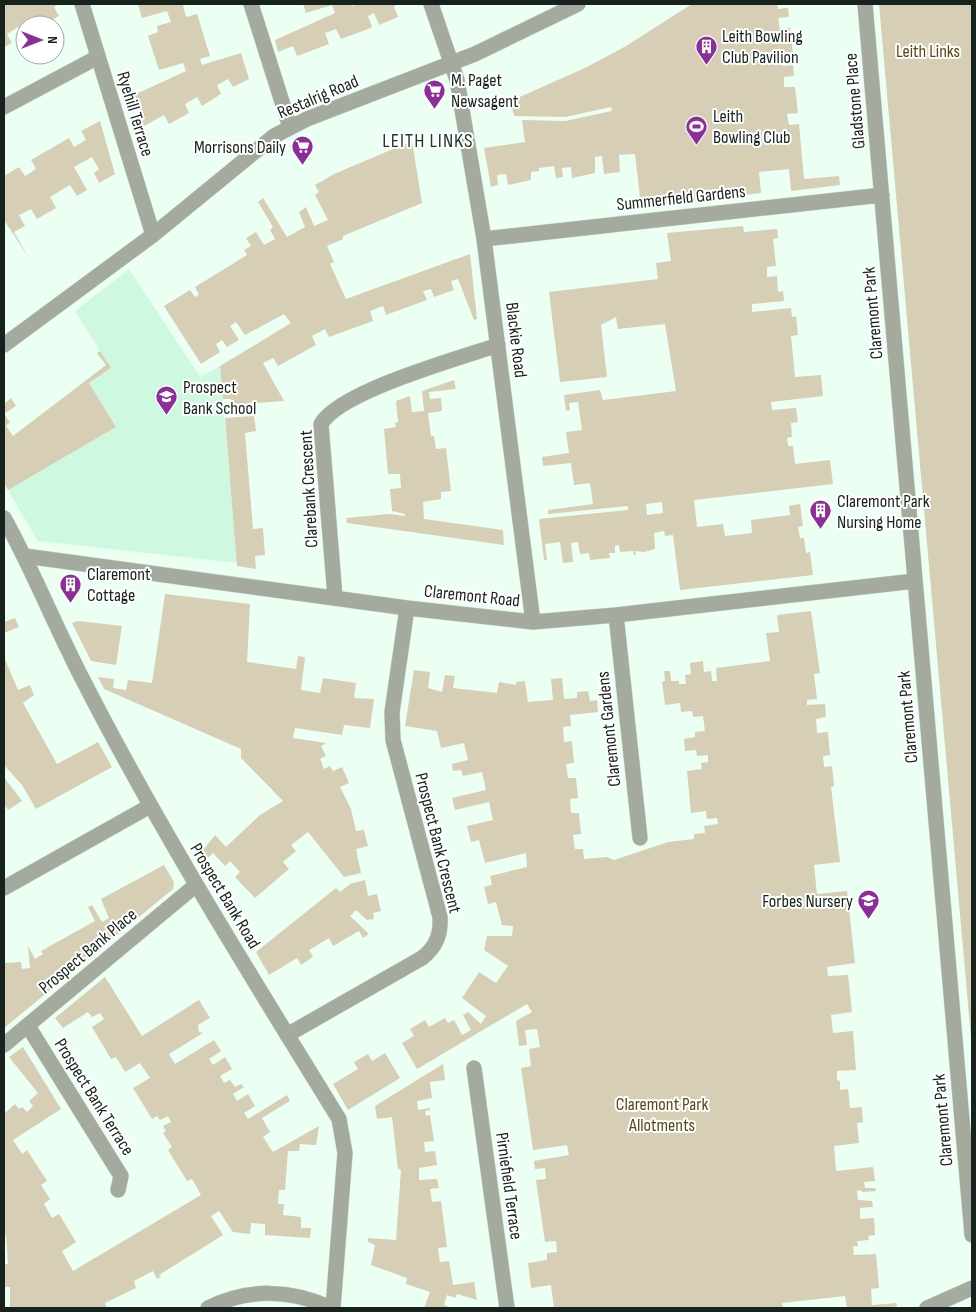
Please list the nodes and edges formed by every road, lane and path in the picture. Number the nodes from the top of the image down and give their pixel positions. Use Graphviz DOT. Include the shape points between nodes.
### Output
graph roads {
  1 [pos="82,4"];
  2 [pos="252,4"];
  3 [pos="431,4"];
  4 [pos="578,4"];
  5 [pos="865,4"];
  6 [pos="98,57"];
  7 [pos="452,65"];
  8 [pos="4,107"];
  9 [pos="290,127"];
  10 [pos="882,195"];
  11 [pos="153,235"];
  12 [pos="484,238"];
  13 [pos="4,345"];
  14 [pos="498,345"];
  15 [pos="4,518"];
  16 [pos="25,556"];
  17 [pos="915,581"];
  18 [pos="335,597"];
  19 [pos="407,608"];
  20 [pos="616,615"];
  21 [pos="533,622"];
  22 [pos="150,806"];
  23 [pos="640,838"];
  24 [pos="196,885"];
  25 [pos="4,888"];
  26 [pos="28,1026"];
  27 [pos="288,1035"];
  28 [pos="4,1046"];
  29 [pos="474,1068"];
  30 [pos="118,1190"];
  31 [pos="972,1235"];
  32 [pos="972,1288"];
  33 [pos="208,1308"];
  34 [pos="332,1308"];
  35 [pos="507,1308"];
  36 [pos="927,1308"];
  1 -- 6 [label="street, Ryehill Terrace"];
  2 -- 9 [label="street"];
  3 -- 7 [label="street, Blackie Road"];
  4 -- 7 [label="street, Restalrig Road"];
  5 -- 10 [label="street, Gladstone Place"];
  6 -- 8 [label="street"];
  6 -- 11 [label="street, Ryehill Terrace"];
  7 -- 9 [label="street, Restalrig Road"];
  7 -- 12 [label="street, Blackie Road"];
  9 -- 11 [label="street, Restalrig Road" via="258,148"];
  10 -- 12 [label="street, Summerfield Gardens"];
  10 -- 17 [label="street, Claremont Park"];
  11 -- 13 [label="street, Restalrig Road"];
  12 -- 14 [label="street, Blackie Road"];
  14 -- 18 [label="street, Clarebank Crescent" via="377,388 325,417 321,424"];
  14 -- 21 [label="street, Blackie Road"];
  15 -- 16 [label="street, Prospect Bank Road"];
  16 -- 18 [label="street, Claremont Road"];
  16 -- 22 [label="street, Prospect Bank Road" via="84,683"];
  17 -- 20 [label="street, Claremont Road"];
  17 -- 31 [label="street, Claremont Park"];
  18 -- 19 [label="street, Claremont Road"];
  19 -- 21 [label="street, Claremont Road"];
  19 -- 27 [label="street, Prospect Bank Crescent" via="392,712 392,733 440,917 438,937 433,948 422,958"];
  20 -- 21 [label="street, Claremont Road"];
  20 -- 23 [label="street, Claremont Gardens"];
  22 -- 24 [label="street, Prospect Bank Road"];
  22 -- 25 [label="street"];
  24 -- 26 [label="street, Prospect Bank Place"];
  24 -- 27 [label="street, Prospect Bank Road"];
  26 -- 28 [label="street, Prospect Bank Place"];
  26 -- 30 [label="street, Prospect Bank Terrace" via="121,1176"];
  27 -- 34 [label="street, Prospect Bank Road" via="339,1119 344,1137 341,1223"];
  29 -- 35 [label="street, Pirniefield Terrace"];
  32 -- 36 [label="street"];
  33 -- 34 [label="street" via="234,1298 269,1293 296,1296"];
}
